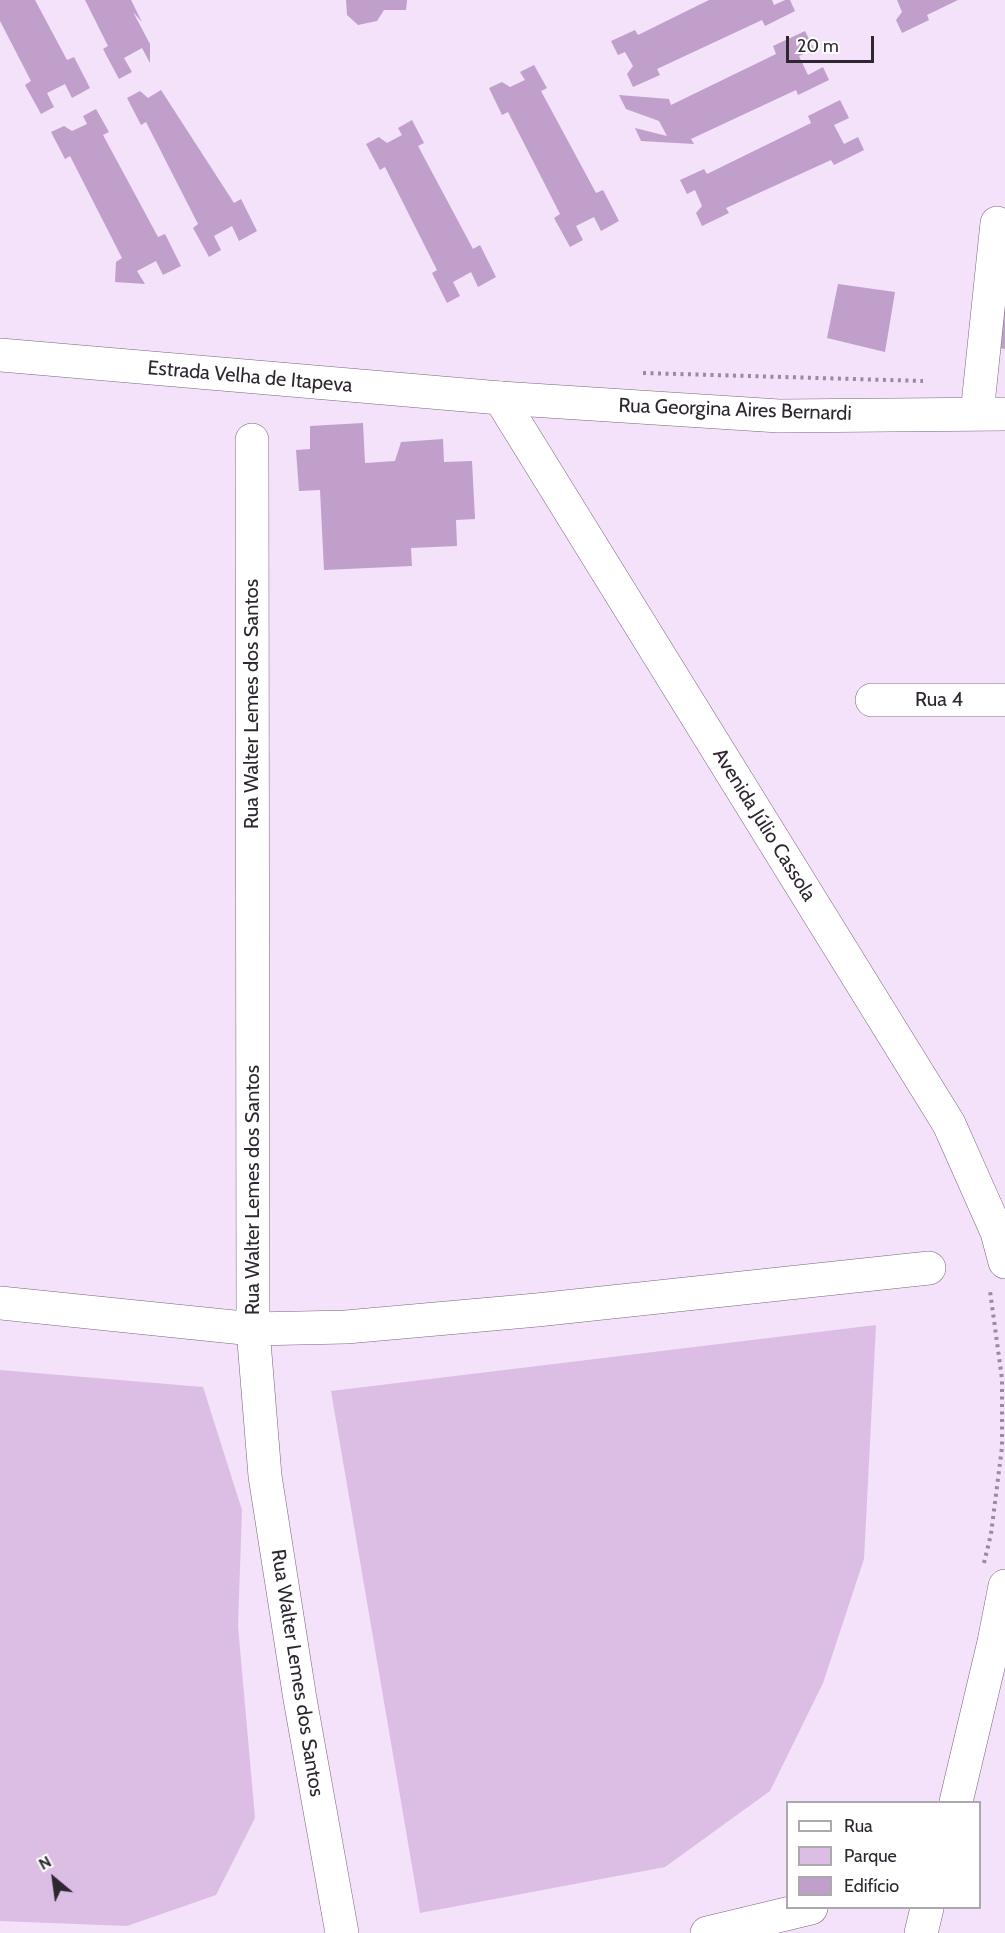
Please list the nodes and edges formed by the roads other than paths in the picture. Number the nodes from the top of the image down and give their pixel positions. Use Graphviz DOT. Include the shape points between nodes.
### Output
graph roads {
  1 [pos="997,223"];
  2 [pos="0,355"];
  3 [pos="500,398"];
  4 [pos="991,414"];
  5 [pos="252,440"];
  6 [pos="872,700"];
  7 [pos="1005,700"];
  8 [pos="929,1268"];
  9 [pos="997,1273"];
  10 [pos="0,1303"];
  11 [pos="253,1329"];
  12 [pos="994,1576"];
  13 [pos="956,1801"];
  14 [pos="807,1909"];
  15 [pos="927,1909"];
  16 [pos="342,1933"];
  17 [pos="706,1933"];
  18 [pos="921,1933"];
  1 -- 4 [label="street"];
  2 -- 3 [label="street, Estrada Velha de Itapeva"];
  3 -- 4 [label="street, Rua Georgina Aires Bernardi" via="779,416"];
  3 -- 9 [label="street, Avenida Júlio Cassola" via="949,1124 997,1232"];
  5 -- 11 [label="street, Rua Walter Lemes dos Santos"];
  6 -- 7 [label="street, Rua 4"];
  8 -- 11 [label="street" via="537,1310 346,1327"];
  10 -- 11 [label="street"];
  11 -- 16 [label="street, Rua Walter Lemes dos Santos" via="265,1476"];
  12 -- 13 [label="street" via="992,1653"];
  14 -- 17 [label="street"];
  15 -- 18 [label="street"];
}
